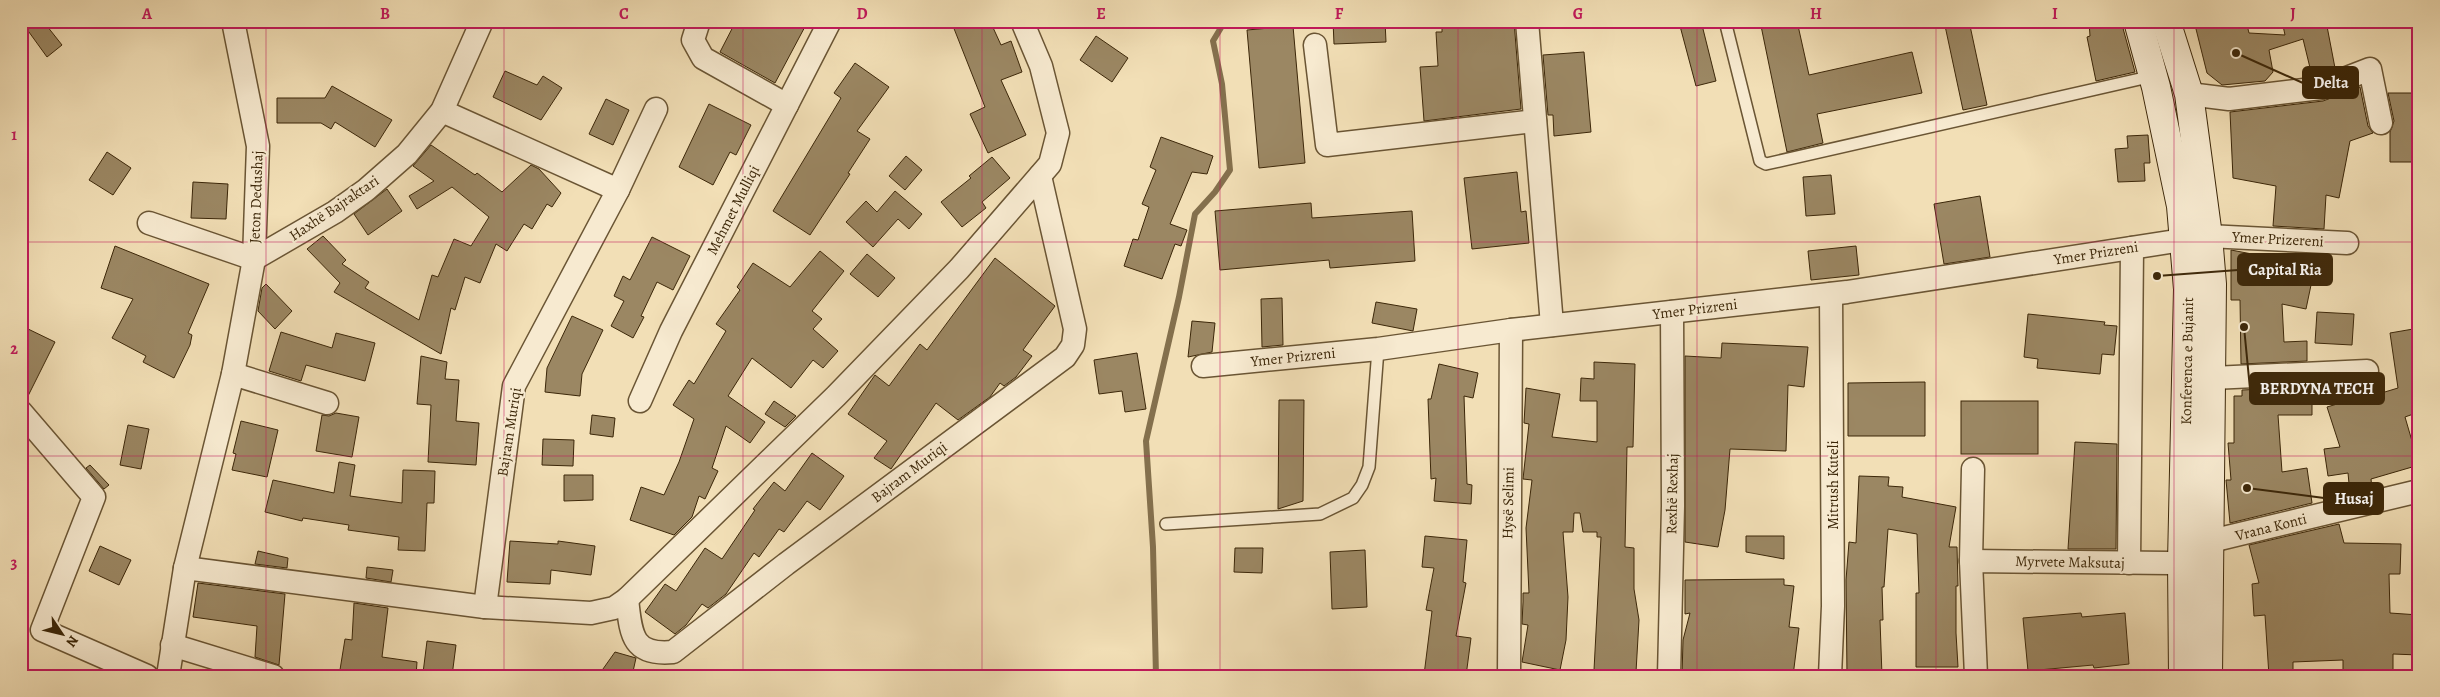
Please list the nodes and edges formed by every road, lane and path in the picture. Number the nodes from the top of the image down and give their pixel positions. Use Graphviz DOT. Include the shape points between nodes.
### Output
graph roads {
  1 [pos="233,21"];
  2 [pos="482,21"];
  3 [pos="699,21"];
  4 [pos="830,21"];
  5 [pos="1022,21"];
  6 [pos="1527,21"];
  7 [pos="1725,21"];
  8 [pos="2138,21"];
  9 [pos="2166,21"];
  10 [pos="1316,45"];
  11 [pos="2153,76"];
  12 [pos="2189,94"];
  13 [pos="787,105"];
  14 [pos="656,109"];
  15 [pos="442,111"];
  16 [pos="1535,121"];
  17 [pos="2381,123"];
  18 [pos="1040,176"];
  19 [pos="618,190"];
  20 [pos="149,223"];
  21 [pos="2196,238"];
  22 [pos="2347,243"];
  23 [pos="2132,248"];
  24 [pos="254,259"];
  25 [pos="1831,294"];
  26 [pos="1672,312"];
  27 [pos="1552,326"];
  28 [pos="1511,330"];
  29 [pos="1378,348"];
  30 [pos="1203,366"];
  31 [pos="2367,371"];
  32 [pos="233,374"];
  33 [pos="2212,378"];
  34 [pos="640,401"];
  35 [pos="327,403"];
  36 [pos="21,412"];
  37 [pos="1973,469"];
  38 [pos="2419,491"];
  39 [pos="1166,524"];
  40 [pos="2211,551"];
  41 [pos="1971,561"];
  42 [pos="2129,562"];
  43 [pos="2176,563"];
  44 [pos="185,568"];
  45 [pos="627,599"];
  46 [pos="485,607"];
  47 [pos="172,645"];
  48 [pos="147,676"];
  49 [pos="168,676"];
  50 [pos="273,676"];
  51 [pos="1509,676"];
  52 [pos="1669,676"];
  53 [pos="1830,676"];
  54 [pos="1976,676"];
  55 [pos="2183,676"];
  56 [pos="2208,676"];
  1 -- 24 [label="street, Jeton Dedushaj" via="258,146"];
  2 -- 15 [label="street, Haxhë Bajraktari"];
  3 -- 13 [label="street" via="693,40 703,58"];
  4 -- 13 [label="street, Mehmet Mulliqi"];
  5 -- 18 [label="street" via="1041,66 1058,133 1050,164"];
  6 -- 16 [label="street"];
  7 -- 11 [label="lane" via="1760,161 1766,164"];
  8 -- 11 [label="main road, Konferenca e Bujanit"];
  9 -- 12 [label="main road, Konferenca e Bujanit"];
  10 -- 16 [label="street" via="1327,145"];
  11 -- 21 [label="main road, Konferenca e Bujanit" via="2181,206"];
  12 -- 17 [label="street" via="2228,99 2321,88 2370,69"];
  12 -- 21 [label="main road, Konferenca e Bujanit"];
  13 -- 34 [label="street, Mehmet Mulliqi" via="671,330"];
  14 -- 19 [label="street, Bajram Muriqi"];
  15 -- 19 [label="street"];
  15 -- 24 [label="street, Haxhë Bajraktari" via="406,154 366,190"];
  16 -- 27 [label="street"];
  18 -- 45 [label="street" via="958,270 863,368"];
  18 -- 45 [label="street, Bajram Muriqi" via="1075,328 1073,345 1065,357 672,652 654,654 638,645 630,628"];
  19 -- 46 [label="street, Bajram Muriqi" via="514,386"];
  20 -- 24 [label="street"];
  21 -- 22 [label="street, Ymer Prizereni"];
  21 -- 23 [label="street, Ymer Prizreni"];
  21 -- 33 [label="main road, Konferenca e Bujanit" via="2212,284"];
  21 -- 43 [label="main road, Konferenca e Bujanit" via="2188,289"];
  23 -- 25 [label="street, Ymer Prizreni"];
  23 -- 42 [label="street"];
  24 -- 32 [label="street, Jeton Dedushaj"];
  25 -- 26 [label="street, Ymer Prizreni"];
  25 -- 53 [label="street, Mitrush Kuteli" via="1833,606"];
  26 -- 27 [label="street, Ymer Prizreni"];
  26 -- 52 [label="street, Rexhë Rexhaj" via="1673,506"];
  27 -- 28 [label="street, Ymer Prizreni"];
  28 -- 29 [label="street, Ymer Prizreni"];
  28 -- 51 [label="street, Hysë Selimi"];
  29 -- 30 [label="street, Ymer Prizreni"];
  29 -- 39 [label="lane" via="1369,467 1353,498 1320,514"];
  31 -- 33 [label="street, Konferenca e Bujanit"];
  32 -- 35 [label="street"];
  32 -- 44 [label="street, Jeton Dedushaj"];
  33 -- 40 [label="main road, Konferenca e Bujanit"];
  36 -- 48 [label="street" via="94,497 42,630"];
  37 -- 41 [label="street"];
  38 -- 40 [label="street, Vrana Konti"];
  40 -- 43 [label="street, Vrana Konti"];
  40 -- 56 [label="main road, Konferenca e Bujanit"];
  41 -- 42 [label="street, Myrvete Maksutaj"];
  41 -- 54 [label="street"];
  42 -- 43 [label="street, Myrvete Maksutaj"];
  43 -- 55 [label="main road, Konferenca e Bujanit"];
  44 -- 46 [label="street"];
  44 -- 47 [label="street, Jeton Dedushaj"];
  45 -- 46 [label="street" via="614,608 591,613"];
  47 -- 49 [label="street, Jeton Dedushaj"];
  47 -- 50 [label="street"];
}
